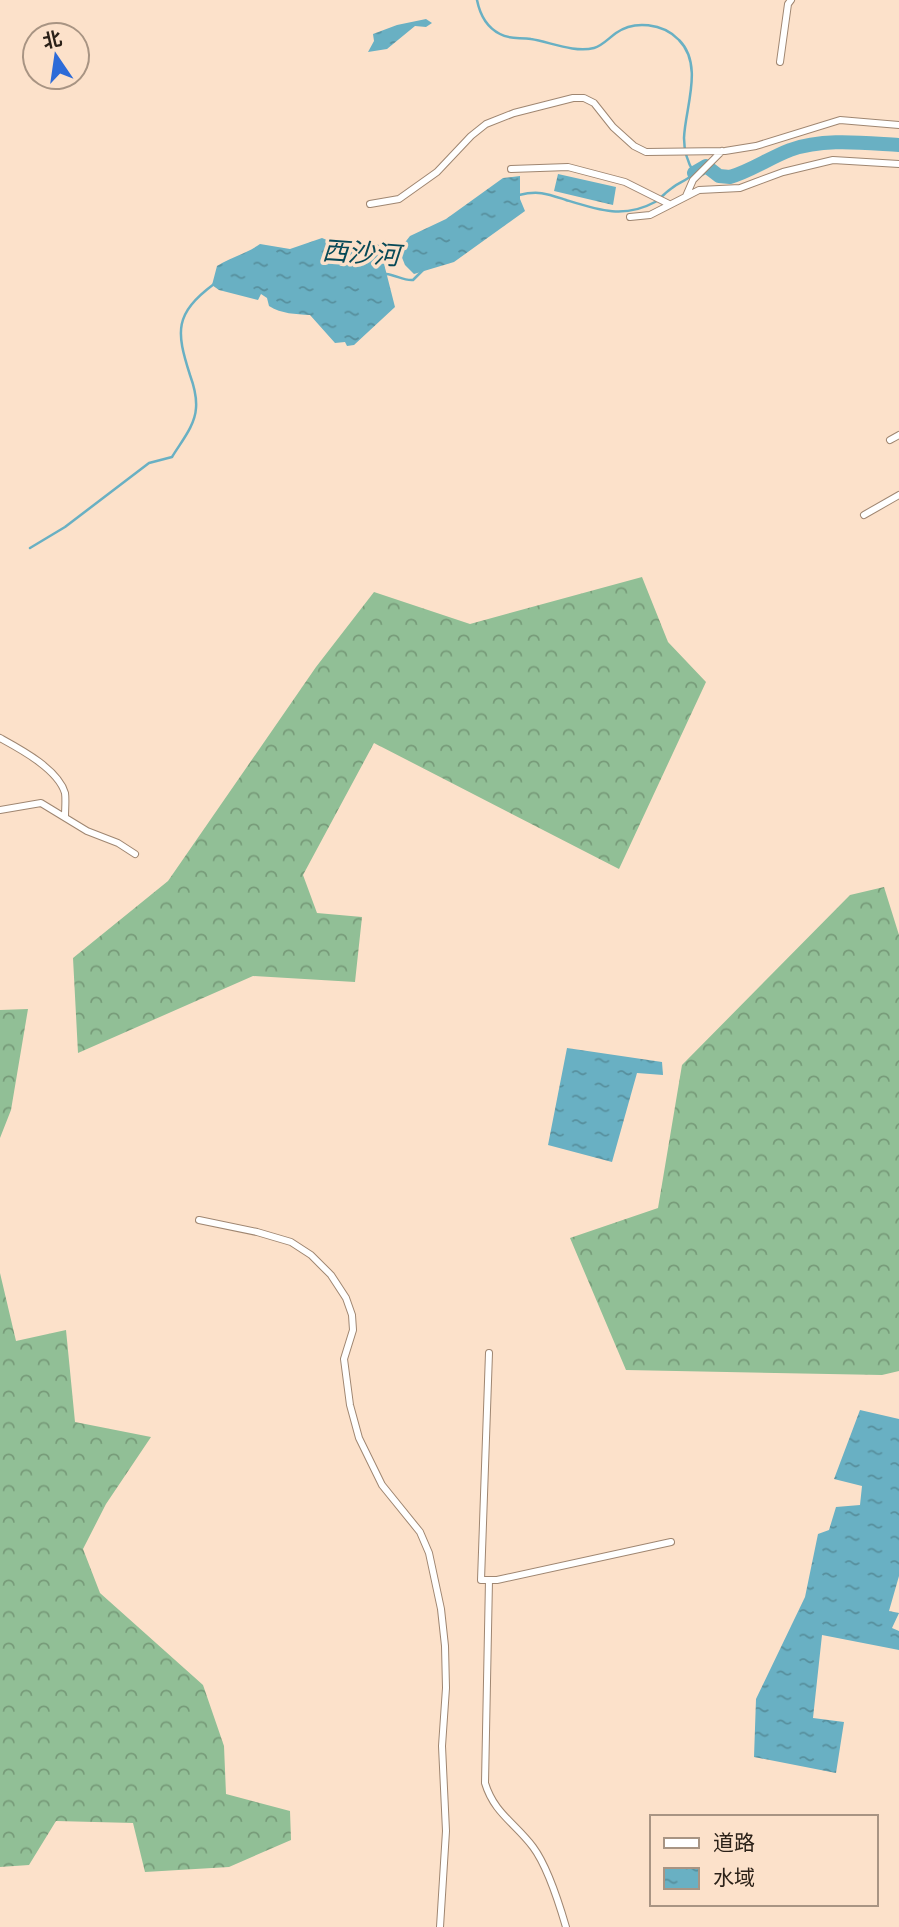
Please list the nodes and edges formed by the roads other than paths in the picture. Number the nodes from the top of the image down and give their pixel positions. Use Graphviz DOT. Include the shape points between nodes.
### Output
graph roads {
  1 [pos="791,0"];
  2 [pos="780,62"];
  3 [pos="899,125"];
  4 [pos="722,151"];
  5 [pos="899,164"];
  6 [pos="511,169"];
  7 [pos="686,196"];
  8 [pos="370,204"];
  9 [pos="669,204"];
  10 [pos="630,217"];
  11 [pos="899,435"];
  12 [pos="890,440"];
  13 [pos="899,495"];
  14 [pos="864,515"];
  15 [pos="0,737"];
  16 [pos="0,810"];
  17 [pos="65,816"];
  18 [pos="135,854"];
  19 [pos="199,1220"];
  20 [pos="489,1353"];
  21 [pos="671,1542"];
  22 [pos="489,1580"];
  23 [pos="440,1927"];
  24 [pos="566,1927"];
  1 -- 2 [label="street"];
  3 -- 4 [label="street" via="840,120 756,146"];
  4 -- 7 [label="street" via="693,180"];
  4 -- 8 [label="street" via="646,152 613,127 594,103 573,98 486,124 437,172 399,199"];
  5 -- 7 [label="street" via="833,160 740,188 699,190"];
  6 -- 9 [label="street" via="568,167 625,182"];
  7 -- 9 [label="street"];
  9 -- 10 [label="street" via="650,215"];
  11 -- 12 [label="street"];
  13 -- 14 [label="street"];
  15 -- 17 [label="street" via="53,776 65,793"];
  16 -- 17 [label="street" via="41,803"];
  17 -- 18 [label="street"];
  19 -- 23 [label="street" via="290,1242 311,1255 331,1275 352,1315 353,1330 344,1359 359,1438 382,1485 420,1532 441,1609 446,1831"];
  20 -- 22 [label="street" via="481,1580"];
  21 -- 22 [label="street"];
  22 -- 24 [label="street" via="485,1783 490,1800 534,1848"];
}
